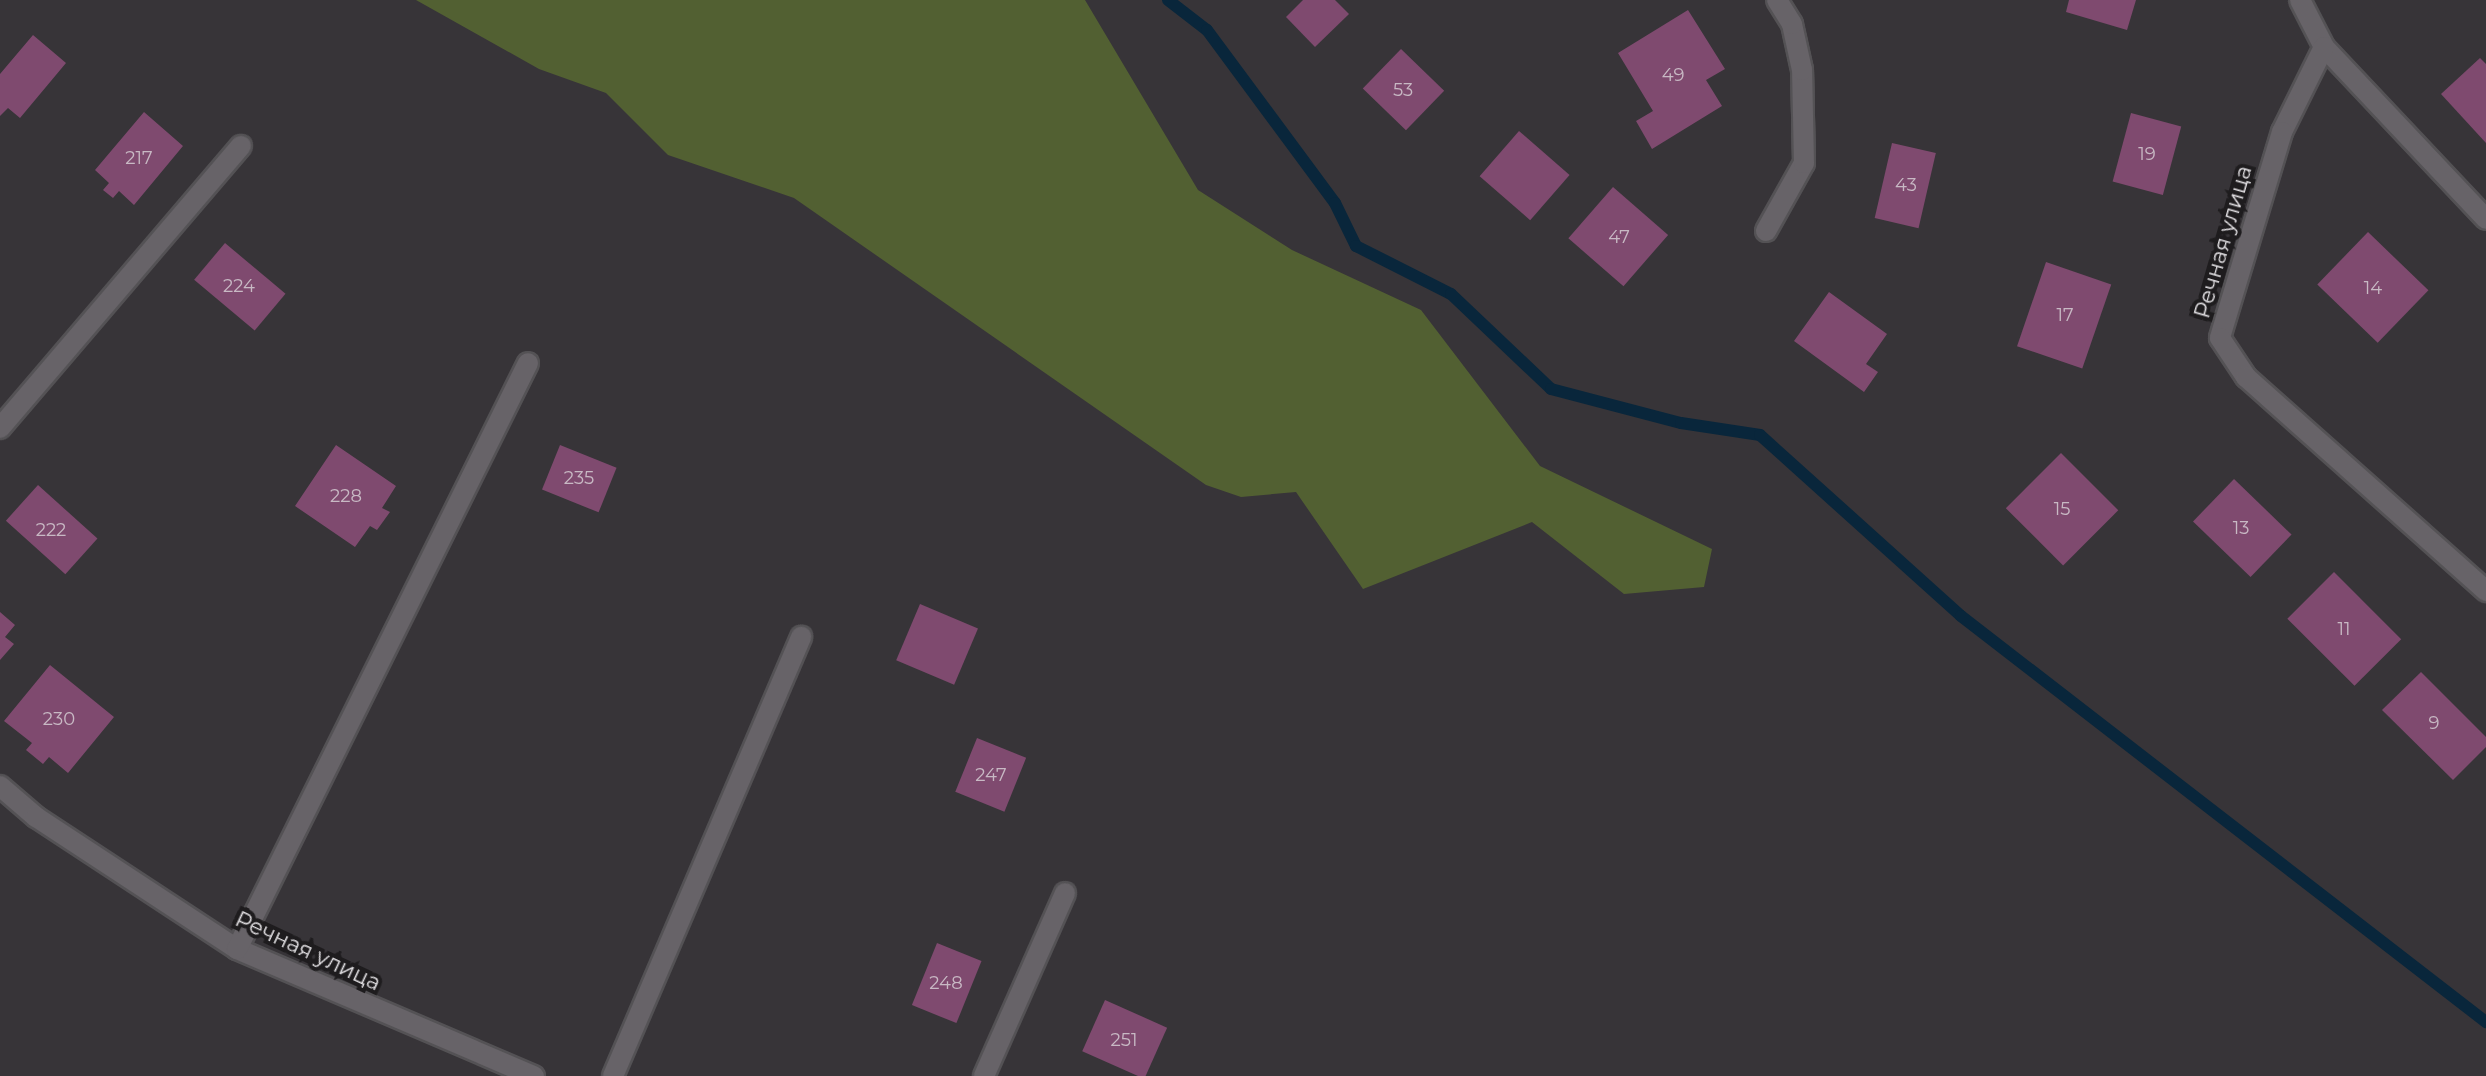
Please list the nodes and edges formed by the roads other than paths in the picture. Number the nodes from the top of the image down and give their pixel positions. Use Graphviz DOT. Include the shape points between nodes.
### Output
graph roads {
  1 [pos="1777,0"];
  2 [pos="2303,2"];
  3 [pos="2324,47"];
  4 [pos="241,146"];
  5 [pos="2486,219"];
  6 [pos="1766,231"];
  7 [pos="528,363"];
  8 [pos="0,428"];
  9 [pos="2486,591"];
  10 [pos="801,637"];
  11 [pos="0,786"];
  12 [pos="1065,893"];
  13 [pos="237,949"];
  14 [pos="534,1076"];
  15 [pos="613,1076"];
  16 [pos="984,1076"];
  1 -- 6 [label="street" via="1792,24 1802,70 1804,163"];
  2 -- 3 [label="street"];
  3 -- 5 [label="street"];
  3 -- 9 [label="street, Речная улица" via="2282,132 2220,338 2246,377"];
  4 -- 8 [label="street"];
  7 -- 13 [label="street"];
  10 -- 15 [label="street"];
  11 -- 13 [label="street, Речная улица" via="36,817"];
  12 -- 16 [label="street"];
  13 -- 14 [label="street, Речная улица"];
}
